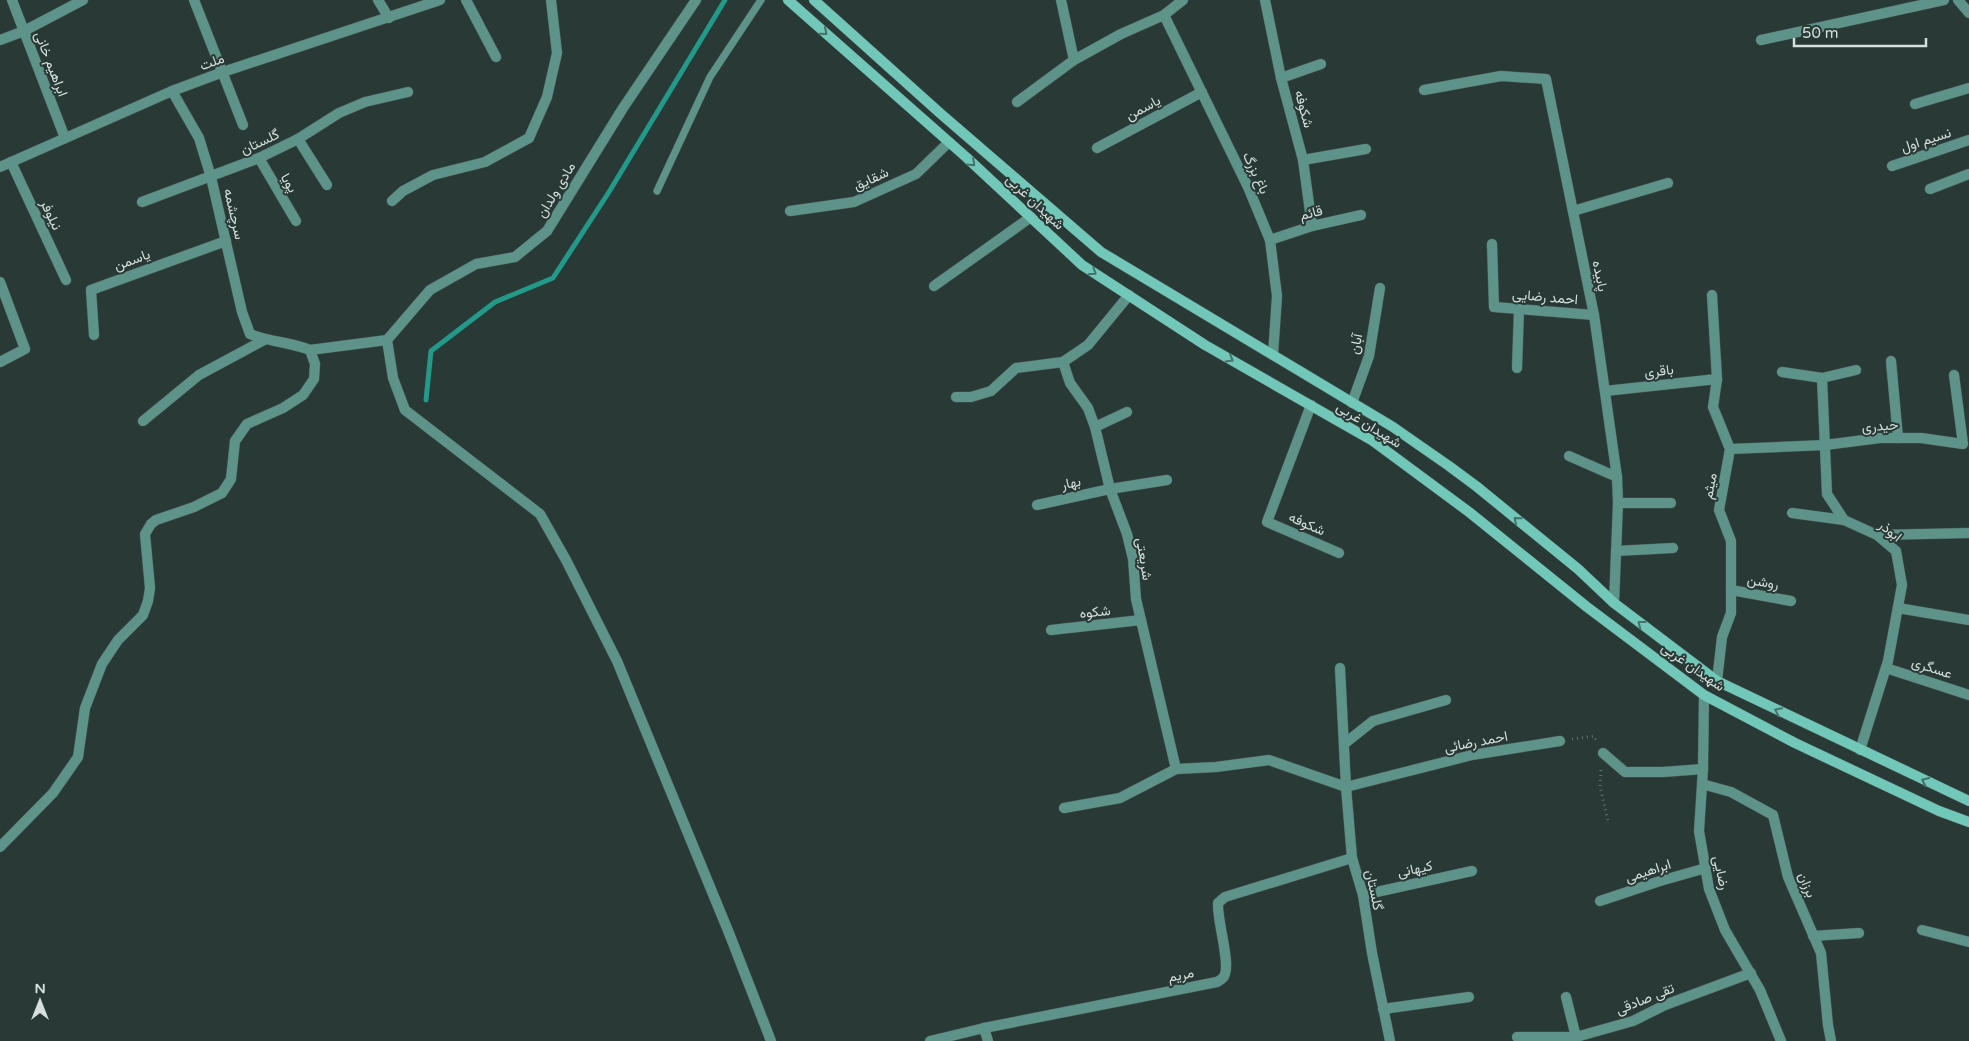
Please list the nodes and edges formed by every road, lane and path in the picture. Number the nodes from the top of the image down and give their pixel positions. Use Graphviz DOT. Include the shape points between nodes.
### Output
graph roads {
  1 [pos="12,0"];
  2 [pos="83,0"];
  3 [pos="194,0"];
  4 [pos="378,0"];
  5 [pos="438,0"];
  6 [pos="466,0"];
  7 [pos="551,0"];
  8 [pos="696,0"];
  9 [pos="761,0"];
  10 [pos="788,0"];
  11 [pos="814,0"];
  12 [pos="1061,0"];
  13 [pos="1183,0"];
  14 [pos="1265,0"];
  15 [pos="1944,0"];
  16 [pos="1958,0"];
  17 [pos="1969,13"];
  18 [pos="1164,15"];
  19 [pos="389,18"];
  20 [pos="24,31"];
  21 [pos="0,40"];
  22 [pos="1761,40"];
  23 [pos="496,57"];
  24 [pos="1074,60"];
  25 [pos="1321,64"];
  26 [pos="223,72"];
  27 [pos="1281,78"];
  28 [pos="1969,88"];
  29 [pos="1424,90"];
  30 [pos="172,91"];
  31 [pos="408,92"];
  32 [pos="1202,92"];
  33 [pos="1016,102"];
  34 [pos="1915,104"];
  35 [pos="243,125"];
  36 [pos="65,138"];
  37 [pos="298,139"];
  38 [pos="1969,140"];
  39 [pos="949,142"];
  40 [pos="1097,148"];
  41 [pos="1366,149"];
  42 [pos="259,158"];
  43 [pos="1303,160"];
  44 [pos="11,162"];
  45 [pos="1892,166"];
  46 [pos="0,167"];
  47 [pos="1969,174"];
  48 [pos="211,178"];
  49 [pos="1668,183"];
  50 [pos="326,184"];
  51 [pos="1930,189"];
  52 [pos="657,191"];
  53 [pos="392,201"];
  54 [pos="142,202"];
  55 [pos="790,211"];
  56 [pos="1572,211"];
  57 [pos="1361,215"];
  58 [pos="1031,217"];
  59 [pos="296,221"];
  60 [pos="1312,226"];
  61 [pos="1270,240"];
  62 [pos="226,241"];
  63 [pos="1492,244"];
  64 [pos="66,280"];
  65 [pos="0,282"];
  66 [pos="934,286"];
  67 [pos="1380,288"];
  68 [pos="1129,295"];
  69 [pos="1712,295"];
  70 [pos="1519,309"];
  71 [pos="1594,315"];
  72 [pos="94,335"];
  73 [pos="264,340"];
  74 [pos="386,340"];
  75 [pos="310,350"];
  76 [pos="1273,355"];
  77 [pos="1891,361"];
  78 [pos="0,362"];
  79 [pos="1063,362"];
  80 [pos="1517,368"];
  81 [pos="1856,370"];
  82 [pos="1782,372"];
  83 [pos="1954,375"];
  84 [pos="1822,378"];
  85 [pos="1717,379"];
  86 [pos="1604,391"];
  87 [pos="956,398"];
  88 [pos="1352,403"];
  89 [pos="1310,405"];
  90 [pos="1127,412"];
  91 [pos="143,421"];
  92 [pos="1095,426"];
  93 [pos="1898,438"];
  94 [pos="1825,445"];
  95 [pos="1730,449"];
  96 [pos="1569,456"];
  97 [pos="1617,477"];
  98 [pos="1167,480"];
  99 [pos="1110,489"];
  100 [pos="1618,503"];
  101 [pos="1671,503"];
  102 [pos="1037,505"];
  103 [pos="1792,513"];
  104 [pos="1844,520"];
  105 [pos="1969,532"];
  106 [pos="1877,535"];
  107 [pos="1673,548"];
  108 [pos="1616,551"];
  109 [pos="1339,553"];
  110 [pos="1731,590"];
  111 [pos="1791,600"];
  112 [pos="1614,604"];
  113 [pos="1898,608"];
  114 [pos="1141,620"];
  115 [pos="1969,620"];
  116 [pos="1051,630"];
  117 [pos="1340,668"];
  118 [pos="1886,668"];
  119 [pos="1717,682"];
  120 [pos="1704,695"];
  121 [pos="1969,695"];
  122 [pos="1446,700"];
  123 [pos="1560,741"];
  124 [pos="1344,744"];
  125 [pos="1860,750"];
  126 [pos="1602,753"];
  127 [pos="1176,769"];
  128 [pos="1703,769"];
  129 [pos="1702,784"];
  130 [pos="1346,787"];
  131 [pos="1969,801"];
  132 [pos="1064,808"];
  133 [pos="1608,820"];
  134 [pos="1969,822"];
  135 [pos="0,847"];
  136 [pos="1352,858"];
  137 [pos="1706,868"];
  138 [pos="1472,871"];
  139 [pos="1363,895"];
  140 [pos="1600,902"];
  141 [pos="1922,930"];
  142 [pos="1859,933"];
  143 [pos="1814,936"];
  144 [pos="1969,942"];
  145 [pos="1751,973"];
  146 [pos="1469,997"];
  147 [pos="1566,997"];
  148 [pos="1383,1009"];
  149 [pos="984,1028"];
  150 [pos="1518,1037"];
  151 [pos="1576,1037"];
  152 [pos="771,1041"];
  153 [pos="930,1041"];
  154 [pos="988,1041"];
  155 [pos="1390,1041"];
  156 [pos="1781,1041"];
  157 [pos="1831,1041"];
  1 -- 20 [label="street, ابراهیم خانی"];
  2 -- 20 [label="street"];
  3 -- 26 [label="street"];
  4 -- 19 [label="street"];
  5 -- 19 [label="street, ملت"];
  6 -- 23 [label="street"];
  7 -- 53 [label="street" via="558,52 547,97 529,138 485,162 433,175 403,191"];
  8 -- 74 [label="street, مادی ولدان" via="622,108 547,231 515,257 476,264 430,290"];
  9 -- 52 [label="lane" via="710,78"];
  10 -- 39 [label="main road, شهیدان غربی, one-way"];
  11 -- 76 [label="main road, شهیدان غربی" via="1101,252"];
  12 -- 24 [label="street"];
  13 -- 18 [label="street"];
  14 -- 27 [label="street, شکوفه"];
  15 -- 22 [label="street"];
  16 -- 17 [label="street"];
  18 -- 24 [label="street"];
  18 -- 32 [label="street, باغ بزرگ"];
  19 -- 26 [label="street, ملت"];
  20 -- 21 [label="street"];
  20 -- 36 [label="street, ابراهیم خانی"];
  24 -- 33 [label="street"];
  25 -- 27 [label="street"];
  26 -- 30 [label="street, ملت"];
  26 -- 35 [label="street"];
  27 -- 43 [label="street, شکوفه"];
  28 -- 34 [label="street"];
  29 -- 56 [label="street, پابیده" via="1501,76 1546,80"];
  30 -- 36 [label="street, ملت"];
  30 -- 48 [label="street, سرچشمه" via="199,138"];
  31 -- 37 [label="street" via="366,102 339,113"];
  32 -- 40 [label="street, یاسمن"];
  32 -- 61 [label="street, باغ بزرگ"];
  36 -- 44 [label="street, ملت"];
  37 -- 42 [label="street, گلستان"];
  37 -- 50 [label="street, گلستان"];
  38 -- 45 [label="street, نسیم اول"];
  39 -- 55 [label="street, شقایق" via="916,174 854,202"];
  39 -- 58 [label="main road, شهیدان غربی, one-way"];
  41 -- 43 [label="street"];
  42 -- 48 [label="street, گلستان"];
  42 -- 59 [label="street, پویا"];
  43 -- 60 [label="street, شکوفه"];
  44 -- 46 [label="street, ملت"];
  44 -- 64 [label="street, نیلوفر"];
  47 -- 51 [label="street"];
  48 -- 54 [label="street, گلستان"];
  48 -- 62 [label="street, سرچشمه"];
  49 -- 56 [label="street"];
  56 -- 71 [label="street, پابیده"];
  57 -- 60 [label="street, قائم"];
  58 -- 66 [label="street"];
  58 -- 68 [label="main road, شهیدان غربی, one-way" via="1082,265"];
  60 -- 61 [label="street, قائم"];
  61 -- 76 [label="street, باغ بزرگ" via="1277,296"];
  62 -- 72 [label="street, یاسمن" via="90,290"];
  62 -- 73 [label="street, سرچشمه" via="250,334"];
  63 -- 70 [label="street, احمد رضایی" via="1494,307"];
  65 -- 78 [label="street" via="24,349"];
  67 -- 88 [label="street, آبان" via="1369,356"];
  68 -- 79 [label="street" via="1088,345"];
  68 -- 89 [label="main road, شهیدان غربی, one-way" via="1205,345"];
  69 -- 85 [label="street"];
  70 -- 71 [label="street, احمد رضایی"];
  70 -- 80 [label="street"];
  71 -- 86 [label="street, پابیده"];
  73 -- 75 [label="street" via="293,343"];
  73 -- 91 [label="street" via="199,375"];
  74 -- 75 [label="street"];
  74 -- 152 [label="street" via="393,378 405,410 540,514 566,560 617,661"];
  75 -- 135 [label="street" via="315,364 314,379 303,396 247,424 236,441 231,479 222,493 156,520 147,530 148,601 143,615 118,640 102,664 85,708 78,757 53,793"];
  76 -- 88 [label="main road, شهیدان غربی"];
  77 -- 93 [label="street"];
  79 -- 87 [label="street" via="1016,368 991,391 971,398"];
  79 -- 92 [label="street, شریعتی" via="1070,383 1088,408"];
  81 -- 84 [label="street"];
  82 -- 84 [label="street"];
  83 -- 93 [label="street, حیدری" via="1963,444"];
  84 -- 94 [label="street"];
  85 -- 86 [label="street, باقری"];
  85 -- 95 [label="street" via="1714,407"];
  86 -- 97 [label="street, پابیده"];
  112 -- 88 [label="main road, شهیدان غربی, one-way" via="1578,569 1476,486 1393,427"];
  89 -- 109 [label="street, شکوفه" via="1267,522"];
  89 -- 120 [label="main road, شهیدان غربی" via="1380,447 1469,512"];
  90 -- 92 [label="street"];
  92 -- 99 [label="street, شریعتی"];
  93 -- 94 [label="street, حیدری"];
  94 -- 95 [label="street, حیدری"];
  94 -- 104 [label="street" via="1827,494"];
  95 -- 110 [label="street, میثم" via="1719,510 1731,541"];
  96 -- 97 [label="street"];
  97 -- 100 [label="street, پابیده"];
  98 -- 99 [label="street, بهار"];
  99 -- 102 [label="street, بهار"];
  99 -- 114 [label="street, شریعتی" via="1133,558"];
  100 -- 101 [label="street"];
  100 -- 108 [label="street, پابیده"];
  103 -- 104 [label="street, ابوذر"];
  104 -- 106 [label="street, ابوذر"];
  105 -- 106 [label="street"];
  106 -- 113 [label="street, ابوذر" via="1896,551 1902,585"];
  107 -- 108 [label="street"];
  108 -- 112 [label="street, پابیده"];
  110 -- 111 [label="street, روشن"];
  110 -- 119 [label="street, میثم" via="1731,613 1722,637"];
  119 -- 112 [label="main road, شهیدان غربی, one-way"];
  113 -- 115 [label="street"];
  113 -- 118 [label="street, ابوذر"];
  114 -- 116 [label="street, شکوه"];
  114 -- 127 [label="street, شریعتی"];
  117 -- 124 [label="street, گلستان"];
  118 -- 121 [label="street, عسگری"];
  118 -- 125 [label="street, ابوذر"];
  125 -- 119 [label="main road, شهیدان غربی, one-way"];
  120 -- 128 [label="street, رضایی"];
  120 -- 134 [label="main road, شهیدان غربی" via="1804,747"];
  122 -- 124 [label="street" via="1373,721"];
  123 -- 126 [label="path" via="1594,736"];
  123 -- 130 [label="street, احمد رضائی" via="1472,755"];
  124 -- 130 [label="street, گلستان"];
  131 -- 125 [label="main road, شهیدان غربی, one-way"];
  126 -- 128 [label="street" via="1625,772"];
  126 -- 133 [label="path" via="1600,786"];
  127 -- 130 [label="street" via="1269,760"];
  127 -- 132 [label="street" via="1120,798"];
  128 -- 129 [label="street, رضایی"];
  129 -- 137 [label="street, رضایی" via="1699,831"];
  129 -- 143 [label="street, برزان" via="1731,792 1773,815 1788,876"];
  130 -- 136 [label="street, گلستان"];
  136 -- 139 [label="street, گلستان"];
  136 -- 149 [label="street, مریم" via="1225,897 1218,903 1226,965 1224,975 1217,982"];
  137 -- 140 [label="street, ابراهیمی"];
  137 -- 145 [label="street, رضایی" via="1709,890 1725,930"];
  138 -- 139 [label="street, کیهانی"];
  139 -- 148 [label="street, گلستان"];
  141 -- 144 [label="street"];
  142 -- 143 [label="street"];
  143 -- 157 [label="street, برزان" via="1821,953"];
  145 -- 151 [label="street, تقی صادقی" via="1665,1005 1633,1021"];
  145 -- 156 [label="street, رضایی"];
  146 -- 148 [label="street"];
  147 -- 151 [label="street"];
  148 -- 155 [label="street, گلستان"];
  149 -- 153 [label="street, مریم"];
  149 -- 154 [label="street"];
  150 -- 151 [label="street, تقی صادقی"];
}
